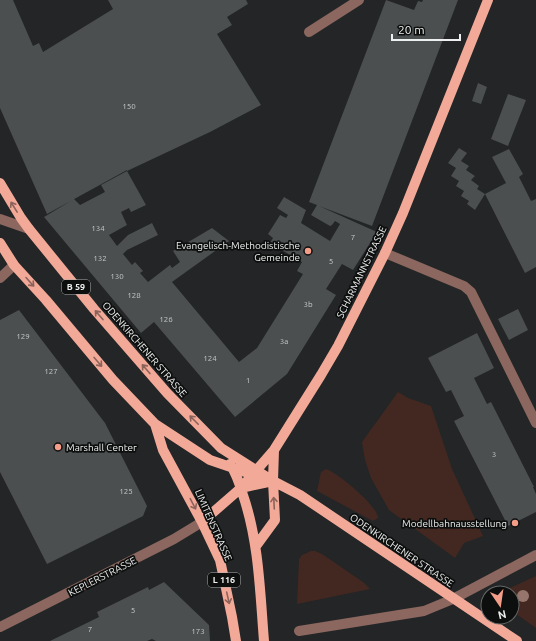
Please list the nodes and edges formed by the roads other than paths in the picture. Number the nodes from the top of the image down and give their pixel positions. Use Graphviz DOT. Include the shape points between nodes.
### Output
graph roads {
  1 [pos="359,0"];
  2 [pos="488,0"];
  3 [pos="309,32"];
  4 [pos="0,183"];
  5 [pos="0,219"];
  6 [pos="29,229"];
  7 [pos="0,243"];
  8 [pos="385,253"];
  9 [pos="14,265"];
  10 [pos="0,278"];
  11 [pos="536,423"];
  12 [pos="155,424"];
  13 [pos="221,448"];
  14 [pos="274,450"];
  15 [pos="233,468"];
  16 [pos="255,472"];
  17 [pos="273,481"];
  18 [pos="241,488"];
  19 [pos="202,522"];
  20 [pos="256,546"];
  21 [pos="536,554"];
  22 [pos="453,599"];
  23 [pos="0,627"];
  24 [pos="299,631"];
  25 [pos="236,641"];
  26 [pos="264,641"];
  27 [pos="517,641"];
  1 -- 3 [label="street"];
  2 -- 8 [label="main road, SCHARMANNSTRASSE"];
  6 -- 4 [label="main road, ODENKIRCHENER STRASSE / B 59, one-way"];
  5 -- 6 [label="street"];
  13 -- 6 [label="main road, ODENKIRCHENER STRASSE / B 59, one-way" via="167,393"];
  7 -- 9 [label="main road, ODENKIRCHENER STRASSE / B 59"];
  8 -- 11 [label="street" via="464,286 471,292"];
  8 -- 14 [label="main road, SCHARMANNSTRASSE" via="321,375"];
  9 -- 10 [label="street"];
  9 -- 12 [label="main road, ODENKIRCHENER STRASSE / B 59, one-way" via="113,380"];
  12 -- 15 [label="main road, ODENKIRCHENER STRASSE / B 59" via="210,460"];
  12 -- 19 [label="main road, LIMITENSTRASSE / L 116, one-way" via="163,450"];
  13 -- 15 [label="main road, ODENKIRCHENER STRASSE / B 59"];
  13 -- 16 [label="main road, ODENKIRCHENER STRASSE / B 59"];
  14 -- 16 [label="main road, SCHARMANNSTRASSE"];
  14 -- 17 [label="main road"];
  15 -- 16 [label="main road, ODENKIRCHENER STRASSE / B 59"];
  15 -- 18 [label="main road, ODENKIRCHENER STRASSE / B 59"];
  16 -- 17 [label="main road, ODENKIRCHENER STRASSE / B 59"];
  16 -- 18 [label="main road, SCHARMANNSTRASSE"];
  17 -- 18 [label="main road"];
  20 -- 17 [label="main road, one-way" via="275,520"];
  17 -- 22 [label="main road, ODENKIRCHENER STRASSE / B 59" via="300,495"];
  18 -- 19 [label="main road, SCHARMANNSTRASSE"];
  18 -- 20 [label="main road"];
  19 -- 23 [label="street, KEPLERSTRASSE" via="174,539"];
  19 -- 25 [label="main road, LIMITENSTRASSE / L 116, one-way" via="220,560"];
  20 -- 26 [label="main road"];
  21 -- 22 [label="street"];
  22 -- 24 [label="street" via="424,612"];
  22 -- 27 [label="main road, ODENKIRCHENER STRASSE / B 59"];
}
